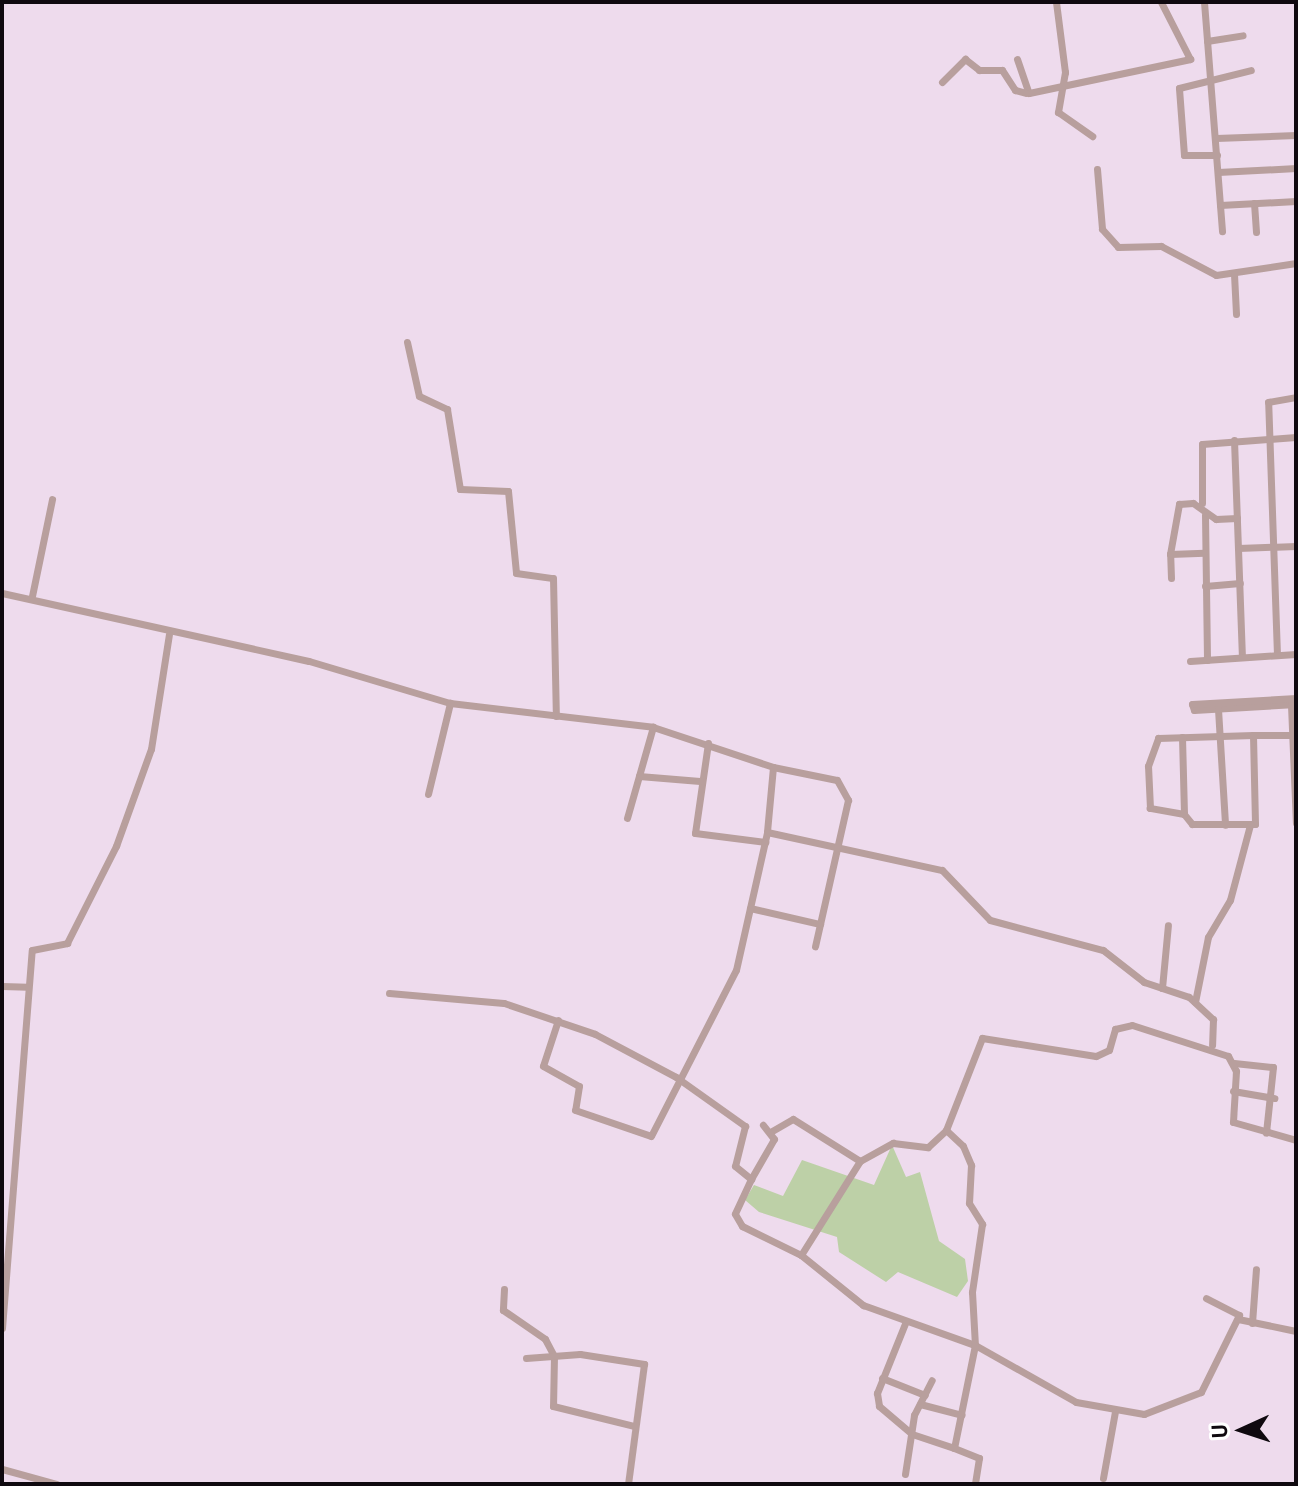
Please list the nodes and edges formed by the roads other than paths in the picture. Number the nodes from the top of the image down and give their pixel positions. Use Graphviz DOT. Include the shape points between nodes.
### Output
graph roads {
  1 [pos="1056,2"];
  2 [pos="1161,2"];
  3 [pos="1204,2"];
  4 [pos="1243,35"];
  5 [pos="1207,41"];
  6 [pos="1017,59"];
  7 [pos="1251,70"];
  8 [pos="1210,76"];
  9 [pos="942,82"];
  10 [pos="1065,85"];
  11 [pos="1026,93"];
  12 [pos="1296,135"];
  13 [pos="1092,136"];
  14 [pos="1216,138"];
  15 [pos="1217,155"];
  16 [pos="1296,168"];
  17 [pos="1097,169"];
  18 [pos="1218,172"];
  19 [pos="1296,201"];
  20 [pos="1254,203"];
  21 [pos="1220,205"];
  22 [pos="1222,231"];
  23 [pos="1256,232"];
  24 [pos="1296,263"];
  25 [pos="1234,274"];
  26 [pos="1236,314"];
  27 [pos="407,342"];
  28 [pos="1296,397"];
  29 [pos="1296,437"];
  30 [pos="1270,438"];
  31 [pos="1234,440"];
  32 [pos="52,499"];
  33 [pos="1202,503"];
  34 [pos="1205,515"];
  35 [pos="1237,518"];
  36 [pos="1296,546"];
  37 [pos="1274,547"];
  38 [pos="1238,548"];
  39 [pos="1204,553"];
  40 [pos="1170,554"];
  41 [pos="1171,578"];
  42 [pos="1240,583"];
  43 [pos="1205,586"];
  44 [pos="2,593"];
  45 [pos="32,596"];
  46 [pos="169,634"];
  47 [pos="1296,654"];
  48 [pos="1277,655"];
  49 [pos="1242,657"];
  50 [pos="1207,660"];
  51 [pos="1190,661"];
  52 [pos="1294,702"];
  53 [pos="450,703"];
  54 [pos="1218,709"];
  55 [pos="556,716"];
  56 [pos="653,727"];
  57 [pos="1253,735"];
  58 [pos="1290,735"];
  59 [pos="1219,736"];
  60 [pos="1182,737"];
  61 [pos="708,743"];
  62 [pos="773,767"];
  63 [pos="639,776"];
  64 [pos="700,781"];
  65 [pos="428,794"];
  66 [pos="1184,814"];
  67 [pos="627,818"];
  68 [pos="1296,823"];
  69 [pos="1225,825"];
  70 [pos="1250,825"];
  71 [pos="767,832"];
  72 [pos="765,842"];
  73 [pos="841,849"];
  74 [pos="750,908"];
  75 [pos="820,924"];
  76 [pos="1168,925"];
  77 [pos="815,946"];
  78 [pos="2,986"];
  79 [pos="27,987"];
  80 [pos="1162,988"];
  81 [pos="389,993"];
  82 [pos="1195,1002"];
  83 [pos="558,1020"];
  84 [pos="1212,1045"];
  85 [pos="1234,1063"];
  86 [pos="676,1077"];
  87 [pos="1233,1091"];
  88 [pos="1274,1098"];
  89 [pos="763,1125"];
  90 [pos="946,1130"];
  91 [pos="772,1131"];
  92 [pos="1266,1133"];
  93 [pos="1296,1140"];
  94 [pos="860,1161"];
  95 [pos="751,1179"];
  96 [pos="801,1255"];
  97 [pos="1256,1269"];
  98 [pos="504,1289"];
  99 [pos="1206,1298"];
  100 [pos="1238,1319"];
  101 [pos="1296,1320"];
  102 [pos="906,1321"];
  103 [pos="1252,1323"];
  104 [pos="2,1328"];
  105 [pos="1294,1330"];
  106 [pos="975,1345"];
  107 [pos="554,1356"];
  108 [pos="526,1358"];
  109 [pos="882,1378"];
  110 [pos="932,1380"];
  111 [pos="925,1395"];
  112 [pos="920,1404"];
  113 [pos="1115,1411"];
  114 [pos="962,1415"];
  115 [pos="634,1426"];
  116 [pos="912,1434"];
  117 [pos="954,1448"];
  118 [pos="2,1469"];
  119 [pos="18,1473"];
  120 [pos="905,1474"];
  121 [pos="1103,1478"];
  122 [pos="16,1484"];
  123 [pos="57,1484"];
  124 [pos="628,1484"];
  125 [pos="975,1484"];
  1 -- 10 [label="street"];
  2 -- 10 [label="street" via="1190,59"];
  3 -- 5 [label="street"];
  4 -- 5 [label="street"];
  5 -- 8 [label="street"];
  6 -- 11 [label="street"];
  7 -- 8 [label="street"];
  8 -- 14 [label="street"];
  8 -- 15 [label="street" via="1179,88 1183,153"];
  9 -- 11 [label="street" via="965,59 979,70 1005,71 1012,87"];
  10 -- 11 [label="street"];
  10 -- 13 [label="street" via="1059,115"];
  12 -- 14 [label="street"];
  14 -- 15 [label="street"];
  15 -- 18 [label="street"];
  16 -- 18 [label="street"];
  17 -- 25 [label="street" via="1106,240 1118,247 1161,246 1189,268"];
  18 -- 21 [label="street"];
  19 -- 20 [label="street"];
  20 -- 21 [label="street"];
  20 -- 23 [label="street"];
  21 -- 22 [label="street"];
  24 -- 25 [label="street"];
  25 -- 26 [label="street"];
  27 -- 55 [label="street" via="419,396 447,409 460,489 508,491 516,573 553,578"];
  28 -- 30 [label="street" via="1270,399"];
  29 -- 30 [label="street"];
  30 -- 31 [label="street"];
  30 -- 37 [label="street"];
  31 -- 33 [label="street" via="1202,444"];
  31 -- 35 [label="street"];
  32 -- 45 [label="street"];
  34 -- 35 [label="street"];
  34 -- 39 [label="street"];
  34 -- 40 [label="street" via="1193,503 1176,506"];
  35 -- 38 [label="street"];
  36 -- 37 [label="street"];
  37 -- 38 [label="street"];
  37 -- 48 [label="street"];
  38 -- 42 [label="street"];
  39 -- 40 [label="street"];
  39 -- 43 [label="street"];
  40 -- 41 [label="street"];
  42 -- 43 [label="street"];
  42 -- 49 [label="street"];
  43 -- 50 [label="street"];
  44 -- 45 [label="street"];
  45 -- 46 [label="street"];
  46 -- 53 [label="street" via="309,661"];
  46 -- 79 [label="street" via="151,749 130,813 67,943 32,950"];
  47 -- 48 [label="street"];
  48 -- 49 [label="street"];
  49 -- 50 [label="street"];
  50 -- 51 [label="street"];
  52 -- 54 [label="street"];
  52 -- 54 [label="street" via="1191,708"];
  52 -- 58 [label="street"];
  53 -- 55 [label="street"];
  53 -- 65 [label="street"];
  54 -- 59 [label="street"];
  55 -- 56 [label="street"];
  56 -- 61 [label="street"];
  56 -- 63 [label="street"];
  57 -- 58 [label="street"];
  57 -- 59 [label="street"];
  57 -- 70 [label="street" via="1256,823"];
  58 -- 68 [label="street"];
  59 -- 60 [label="street"];
  59 -- 69 [label="street"];
  60 -- 66 [label="street"];
  60 -- 66 [label="street" via="1155,742 1148,777 1150,808"];
  61 -- 62 [label="street"];
  61 -- 64 [label="street"];
  62 -- 71 [label="street"];
  62 -- 73 [label="street" via="842,784 848,806"];
  63 -- 64 [label="street"];
  63 -- 67 [label="street"];
  64 -- 72 [label="street" via="695,833"];
  66 -- 69 [label="street" via="1192,824"];
  69 -- 70 [label="street"];
  70 -- 82 [label="street" via="1230,900 1208,937"];
  71 -- 72 [label="street"];
  71 -- 73 [label="street"];
  72 -- 74 [label="street"];
  73 -- 75 [label="street"];
  73 -- 80 [label="street" via="942,870 990,920 1103,950"];
  74 -- 75 [label="street"];
  74 -- 86 [label="street" via="736,970 707,1033"];
  75 -- 77 [label="street"];
  76 -- 80 [label="street"];
  78 -- 79 [label="street"];
  79 -- 104 [label="street"];
  80 -- 82 [label="street"];
  81 -- 83 [label="street" via="430,991"];
  82 -- 84 [label="street" via="1213,1019"];
  83 -- 86 [label="street"];
  83 -- 86 [label="street" via="543,1066 579,1086 575,1110 651,1136"];
  84 -- 85 [label="street"];
  84 -- 90 [label="street" via="1132,1025 1115,1029 1109,1050 1096,1056 982,1038"];
  85 -- 87 [label="street"];
  85 -- 88 [label="street" via="1268,1063"];
  86 -- 95 [label="street" via="745,1126 735,1166"];
  87 -- 88 [label="street"];
  87 -- 92 [label="street" via="1233,1122"];
  88 -- 92 [label="street"];
  89 -- 91 [label="street"];
  90 -- 94 [label="street" via="928,1147 893,1143"];
  90 -- 106 [label="street" via="968,1153 969,1203 982,1224 972,1292"];
  91 -- 94 [label="street" via="793,1119"];
  91 -- 95 [label="street" via="764,1164"];
  92 -- 93 [label="street"];
  94 -- 96 [label="street"];
  95 -- 96 [label="street" via="736,1220"];
  96 -- 102 [label="street" via="863,1305"];
  97 -- 103 [label="street"];
  98 -- 107 [label="street" via="507,1315 545,1339"];
  99 -- 100 [label="street" via="1237,1311"];
  100 -- 103 [label="street"];
  100 -- 113 [label="street" via="1201,1392 1160,1412"];
  101 -- 105 [label="street"];
  102 -- 106 [label="street"];
  102 -- 109 [label="street"];
  103 -- 105 [label="street"];
  106 -- 113 [label="street" via="1076,1402"];
  106 -- 114 [label="street"];
  107 -- 108 [label="street"];
  107 -- 115 [label="street" via="553,1406"];
  107 -- 115 [label="street" via="642,1362"];
  109 -- 111 [label="street"];
  109 -- 116 [label="street" via="879,1406"];
  110 -- 111 [label="street"];
  111 -- 112 [label="street"];
  112 -- 114 [label="street"];
  112 -- 116 [label="street"];
  113 -- 121 [label="street"];
  114 -- 117 [label="street"];
  115 -- 124 [label="street"];
  116 -- 117 [label="street"];
  116 -- 120 [label="street"];
  117 -- 125 [label="street" via="978,1455"];
  118 -- 119 [label="street"];
  119 -- 122 [label="street"];
  119 -- 123 [label="street"];
}
